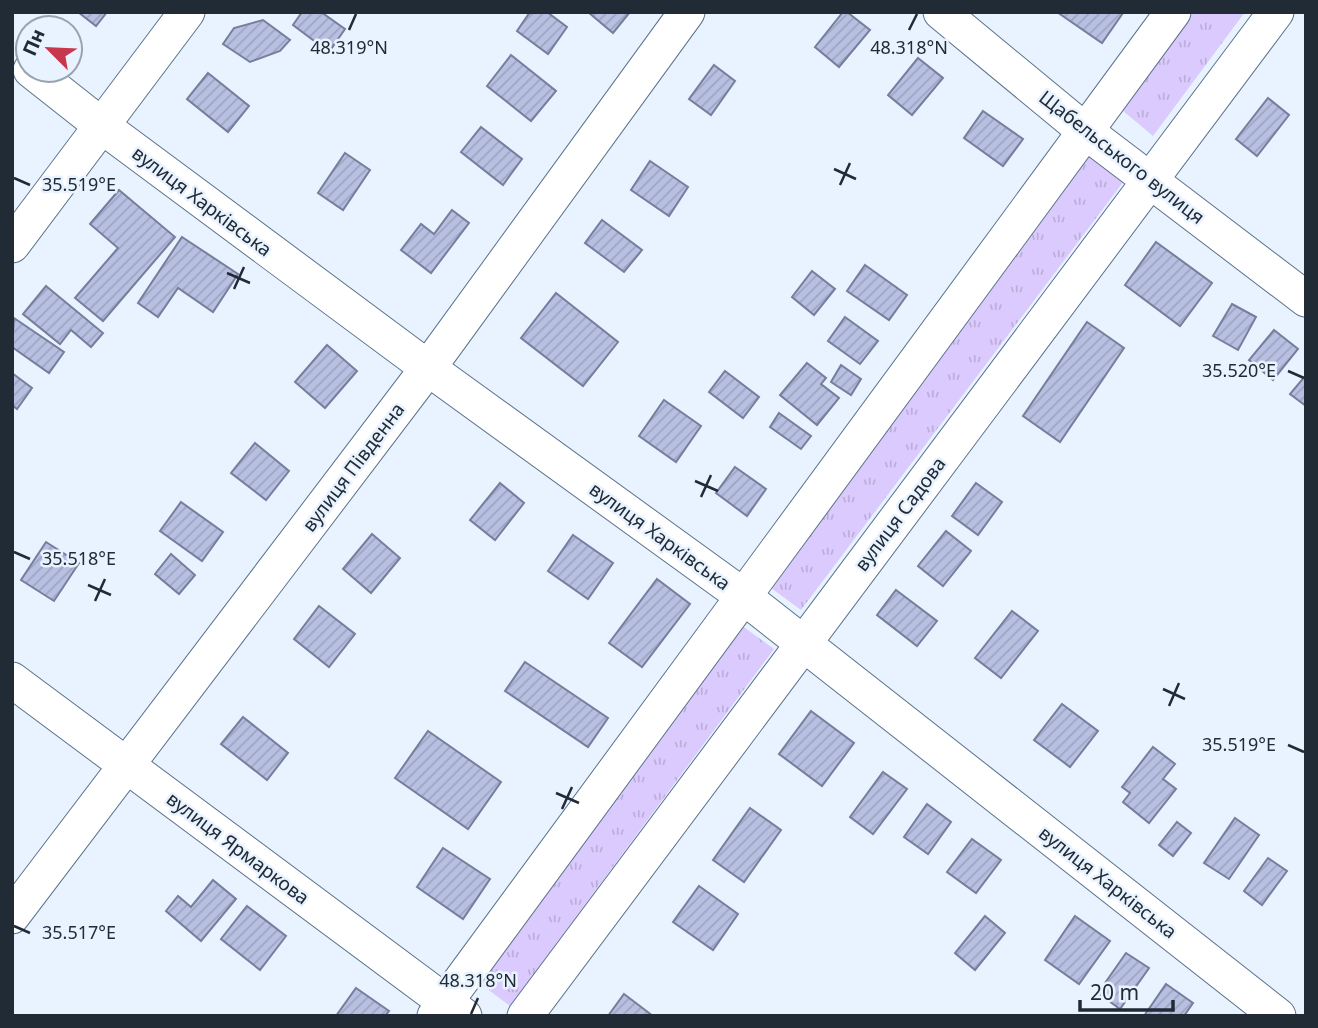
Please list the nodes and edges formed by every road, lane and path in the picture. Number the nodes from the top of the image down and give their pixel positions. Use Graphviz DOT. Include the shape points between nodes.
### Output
graph roads {
  1 [pos="187,12"];
  2 [pos="687,12"];
  3 [pos="941,12"];
  4 [pos="1173,12"];
  5 [pos="1276,12"];
  6 [pos="49,84"];
  7 [pos="102,126"];
  8 [pos="1086,131"];
  9 [pos="1150,181"];
  10 [pos="12,245"];
  11 [pos="1306,299"];
  12 [pos="428,368"];
  13 [pos="743,596"];
  14 [pos="803,642"];
  15 [pos="12,680"];
  16 [pos="127,765"];
  17 [pos="12,916"];
  18 [pos="448,1011"];
  19 [pos="525,1016"];
  20 [pos="1278,1016"];
  1 -- 7 [label="street"];
  2 -- 12 [label="street, вулиця Південна"];
  3 -- 8 [label="street, Щабельського вулиця"];
  4 -- 8 [label="street"];
  5 -- 9 [label="street, вулиця Садова"];
  6 -- 7 [label="street, вулиця Харківська"];
  7 -- 10 [label="street"];
  7 -- 12 [label="street, вулиця Харківська"];
  8 -- 9 [label="street, Щабельського вулиця"];
  8 -- 13 [label="street"];
  9 -- 11 [label="street, Щабельського вулиця"];
  9 -- 14 [label="street, вулиця Садова"];
  12 -- 13 [label="street, вулиця Харківська"];
  12 -- 16 [label="street, вулиця Південна"];
  13 -- 14 [label="street, вулиця Харківська"];
  13 -- 18 [label="street"];
  14 -- 19 [label="street, вулиця Садова"];
  14 -- 20 [label="street, вулиця Харківська"];
  15 -- 16 [label="street, вулиця Ярмаркова"];
  16 -- 17 [label="street, вулиця Південна"];
  16 -- 18 [label="street, вулиця Ярмаркова"];
}
